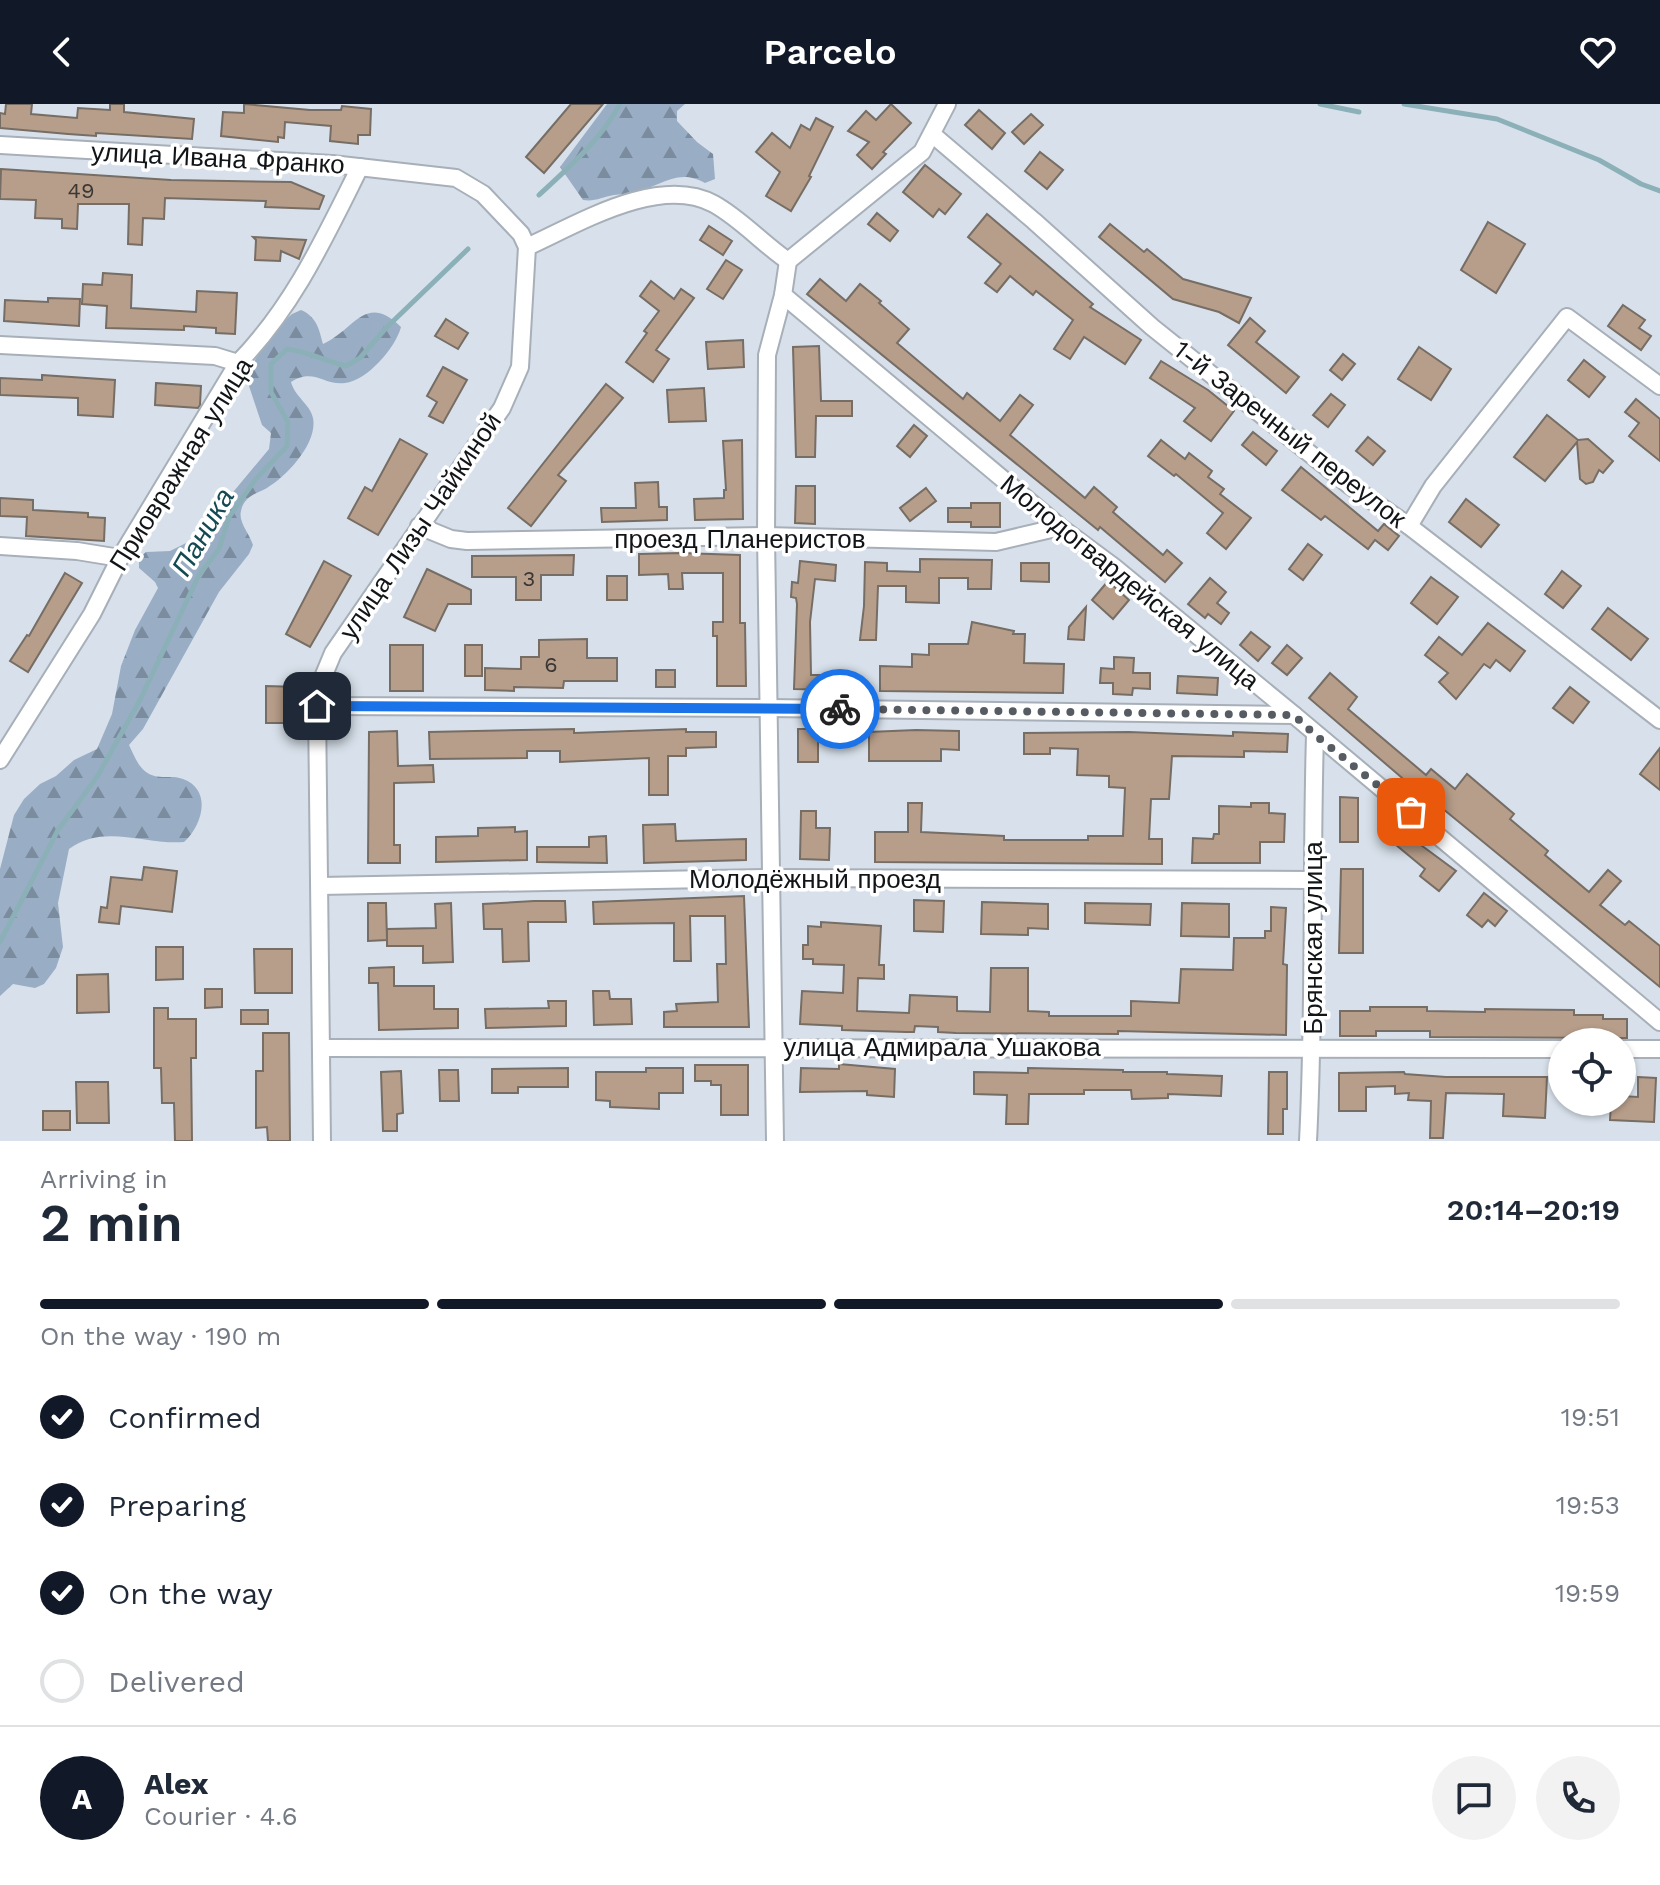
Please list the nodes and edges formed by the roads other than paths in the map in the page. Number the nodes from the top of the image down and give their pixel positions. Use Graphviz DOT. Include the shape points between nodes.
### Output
graph roads {
  1 [pos="947,104"];
  2 [pos="932,134"];
  3 [pos="0,145"];
  4 [pos="360,167"];
  5 [pos="527,247"];
  6 [pos="788,261"];
  7 [pos="783,295"];
  8 [pos="0,345"];
  9 [pos="238,363"];
  10 [pos="1660,386"];
  11 [pos="419,526"];
  12 [pos="1409,526"];
  13 [pos="1060,527"];
  14 [pos="766,536"];
  15 [pos="0,546"];
  16 [pos="120,558"];
  17 [pos="317,706"];
  18 [pos="769,708"];
  19 [pos="1294,715"];
  20 [pos="1660,720"];
  21 [pos="1315,735"];
  22 [pos="0,760"];
  23 [pos="770,878"];
  24 [pos="1311,880"];
  25 [pos="320,886"];
  26 [pos="1660,1022"];
  27 [pos="772,1046"];
  28 [pos="322,1048"];
  29 [pos="1313,1049"];
  30 [pos="1548,1049"];
  31 [pos="1636,1049"];
  32 [pos="1660,1049"];
  33 [pos="322,1141"];
  34 [pos="775,1141"];
  35 [pos="1308,1141"];
  1 -- 2 [label="street"];
  2 -- 6 [label="street" via="922,152"];
  2 -- 12 [label="street, 1-й Заречный переулок" via="1152,327 1349,485"];
  3 -- 4 [label="street, улица Ивана Франко"];
  4 -- 5 [label="street, улица Ивана Франко" via="456,178 483,194"];
  4 -- 9 [label="street, Приовражная улица" via="291,299"];
  5 -- 6 [label="street" via="617,206 683,194 713,203"];
  5 -- 11 [label="street, улица Лизы Чайкиной" via="520,367 502,408"];
  6 -- 7 [label="street"];
  7 -- 13 [label="street, Молодогвардейская улица"];
  7 -- 14 [label="street" via="767,355"];
  8 -- 9 [label="street" via="215,356"];
  9 -- 16 [label="street, Приовражная улица"];
  10 -- 12 [label="street" via="1567,317 1433,486"];
  11 -- 14 [label="street, проезд Планеристов" via="467,541"];
  11 -- 17 [label="street, улица Лизы Чайкиной" via="333,653"];
  12 -- 20 [label="street, 1-й Заречный переулок"];
  13 -- 14 [label="street, проезд Планеристов" via="996,542"];
  13 -- 19 [label="street, Молодогвардейская улица"];
  14 -- 18 [label="street"];
  15 -- 16 [label="street"];
  16 -- 22 [label="street, Приовражная улица" via="92,614"];
  17 -- 18 [label="street"];
  17 -- 25 [label="street, улица Лизы Чайкиной"];
  18 -- 19 [label="street"];
  18 -- 23 [label="street"];
  19 -- 21 [label="street, Молодогвардейская улица"];
  21 -- 24 [label="street, Брянская улица"];
  21 -- 26 [label="street, Молодогвардейская улица"];
  23 -- 24 [label="street, Молодёжный проезд"];
  23 -- 25 [label="street, Молодёжный проезд"];
  23 -- 27 [label="street"];
  24 -- 29 [label="street, Брянская улица"];
  25 -- 28 [label="street, улица Лизы Чайкиной"];
  27 -- 28 [label="street, улица Адмирала Ушакова"];
  27 -- 29 [label="street, улица Адмирала Ушакова"];
  27 -- 34 [label="street"];
  28 -- 33 [label="street, улица Лизы Чайкиной"];
  29 -- 30 [label="street, улица Адмирала Ушакова"];
  29 -- 35 [label="street, Брянская улица"];
  31 -- 32 [label="street"];
}
